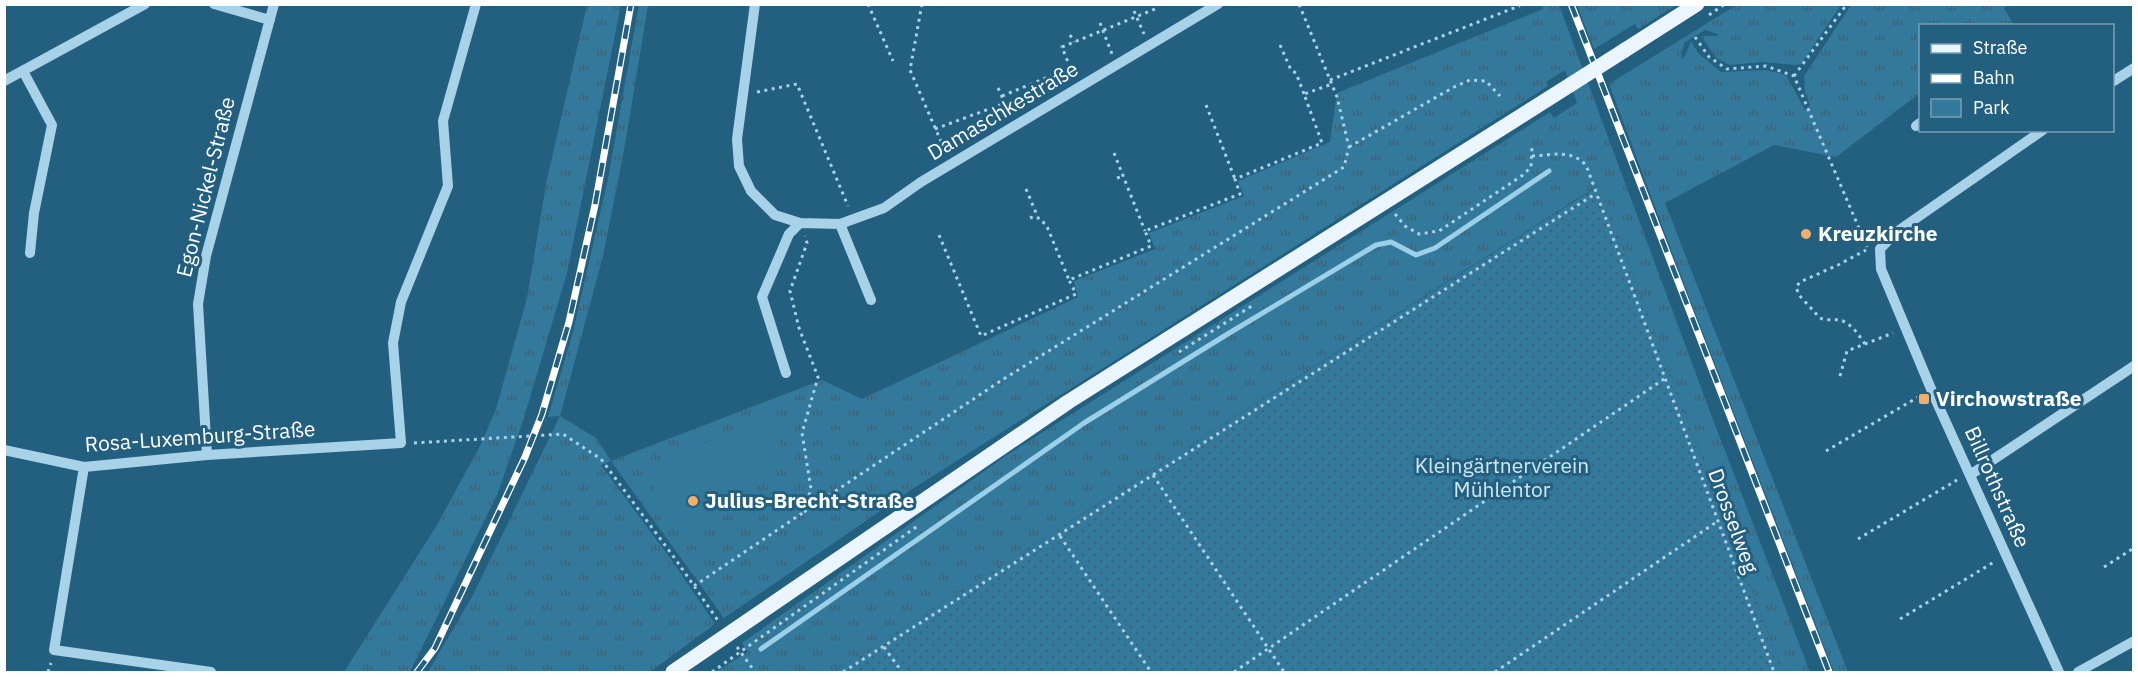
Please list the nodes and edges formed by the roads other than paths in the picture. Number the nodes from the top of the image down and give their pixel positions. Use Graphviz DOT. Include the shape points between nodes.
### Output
graph roads {
  1 [pos="145,4"];
  2 [pos="214,4"];
  3 [pos="274,4"];
  4 [pos="476,4"];
  5 [pos="755,4"];
  6 [pos="1218,4"];
  7 [pos="1697,4"];
  8 [pos="270,20"];
  9 [pos="2133,68"];
  10 [pos="23,71"];
  11 [pos="4,81"];
  12 [pos="2114,81"];
  13 [pos="2040,132"];
  14 [pos="800,223"];
  15 [pos="840,224"];
  16 [pos="30,253"];
  17 [pos="871,300"];
  18 [pos="2133,366"];
  19 [pos="786,373"];
  20 [pos="4,450"];
  21 [pos="207,455"];
  22 [pos="84,467"];
  23 [pos="1970,474"];
  24 [pos="2133,641"];
  25 [pos="211,672"];
  26 [pos="675,672"];
  27 [pos="2059,672"];
  28 [pos="2078,672"];
  1 -- 10 [label="street"];
  2 -- 8 [label="street"];
  3 -- 8 [label="street, Egon-Nickel-Straße"];
  4 -- 21 [label="street, Rosa-Luxemburg-Straße" via="443,121 448,186 401,302 393,342 400,443"];
  5 -- 14 [label="street" via="737,139 739,166 751,191 775,214"];
  6 -- 15 [label="street, Damaschkestraße" via="884,208"];
  7 -- 26 [label="main road, bridge" via="1068,402"];
  8 -- 21 [label="street, Egon-Nickel-Straße" via="206,256 198,304"];
  9 -- 12 [label="street"];
  10 -- 11 [label="street"];
  10 -- 16 [label="street" via="52,125"];
  13 -- 23 [label="street, Billrothstraße" via="1895,233 1881,249 1881,269"];
  14 -- 15 [label="street, Damaschkestraße"];
  14 -- 19 [label="street" via="789,234 762,297"];
  15 -- 17 [label="street"];
  18 -- 23 [label="street"];
  20 -- 22 [label="street, Rosa-Luxemburg-Straße"];
  21 -- 22 [label="street, Rosa-Luxemburg-Straße"];
  22 -- 25 [label="street" via="54,650"];
  23 -- 27 [label="street, Billrothstraße"];
  24 -- 28 [label="street"];
}
